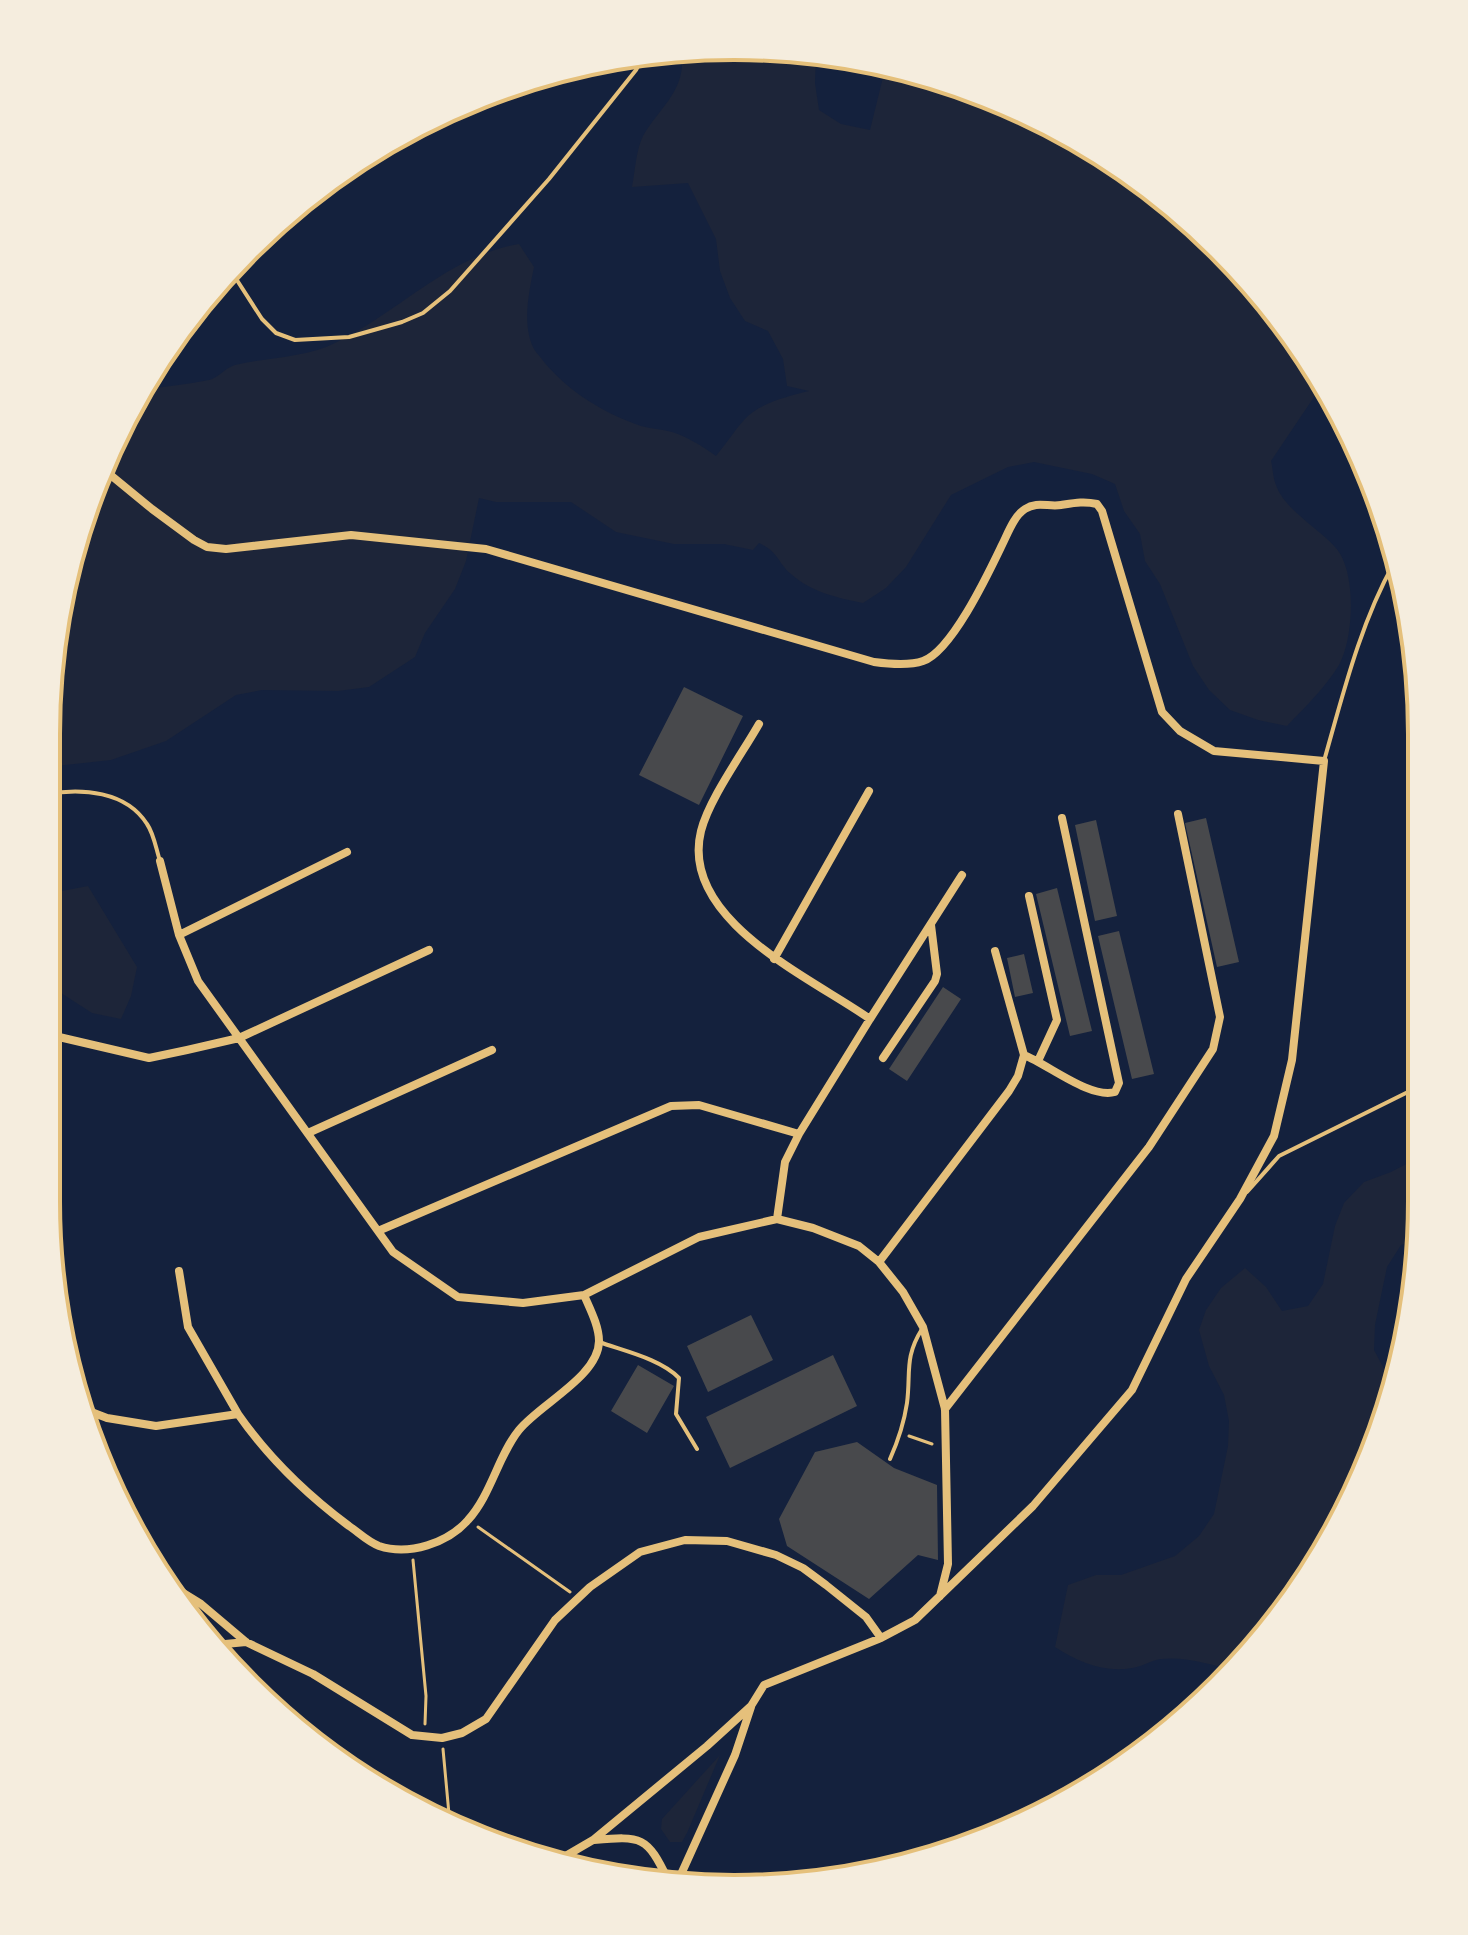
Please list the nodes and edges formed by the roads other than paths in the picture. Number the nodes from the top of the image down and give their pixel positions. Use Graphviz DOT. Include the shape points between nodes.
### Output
graph roads {
  1 [pos="637,67"];
  2 [pos="237,280"];
  3 [pos="111,476"];
  4 [pos="1388,573"];
  5 [pos="759,724"];
  6 [pos="1324,761"];
  7 [pos="869,791"];
  8 [pos="60,792"];
  9 [pos="1178,814"];
  10 [pos="1062,818"];
  11 [pos="347,852"];
  12 [pos="160,861"];
  13 [pos="962,875"];
  14 [pos="1029,896"];
  15 [pos="931,924"];
  16 [pos="179,935"];
  17 [pos="429,950"];
  18 [pos="995,951"];
  19 [pos="774,959"];
  20 [pos="870,1019"];
  21 [pos="60,1037"];
  22 [pos="239,1038"];
  23 [pos="492,1050"];
  24 [pos="1024,1055"];
  25 [pos="883,1058"];
  26 [pos="1038,1061"];
  27 [pos="1408,1092"];
  28 [pos="308,1133"];
  29 [pos="799,1134"];
  30 [pos="1240,1199"];
  31 [pos="777,1219"];
  32 [pos="378,1231"];
  33 [pos="879,1262"];
  34 [pos="179,1271"];
  35 [pos="584,1295"];
  36 [pos="923,1327"];
  37 [pos="599,1342"];
  38 [pos="945,1409"];
  39 [pos="95,1413"];
  40 [pos="238,1414"];
  41 [pos="697,1449"];
  42 [pos="890,1459"];
  43 [pos="189,1597"];
  44 [pos="939,1597"];
  45 [pos="881,1638"];
  46 [pos="246,1642"];
  47 [pos="226,1644"];
  48 [pos="751,1706"];
  49 [pos="593,1840"];
  50 [pos="569,1854"];
  51 [pos="664,1871"];
  52 [pos="682,1873"];
  1 -- 2 [label="lane" via="549,179 450,291 423,313 349,337 295,340 276,333 262,319"];
  3 -- 6 [label="street" via="207,547 351,535 486,549 892,664 925,661 936,652 975,599 1023,509 1086,501 1102,511 1162,712 1180,731 1214,751"];
  4 -- 6 [label="lane" via="1376,595"];
  5 -- 19 [label="street" via="706,816 700,857 703,876 721,909"];
  6 -- 30 [label="street" via="1292,1060 1274,1136"];
  7 -- 19 [label="street"];
  8 -- 12 [label="lane" via="95,792 123,801 147,824"];
  9 -- 38 [label="street" via="1220,1017 1213,1049 1149,1147"];
  10 -- 26 [label="street" via="1119,1083 1115,1092 1091,1091"];
  11 -- 16 [label="street"];
  12 -- 16 [label="street"];
  13 -- 15 [label="street"];
  14 -- 26 [label="street" via="1057,1020"];
  15 -- 20 [label="street"];
  15 -- 25 [label="street" via="935,981"];
  16 -- 22 [label="street" via="198,981"];
  17 -- 22 [label="street"];
  18 -- 24 [label="street"];
  19 -- 20 [label="street"];
  20 -- 29 [label="street"];
  21 -- 22 [label="street" via="149,1058"];
  22 -- 28 [label="street"];
  23 -- 28 [label="street"];
  24 -- 26 [label="street"];
  24 -- 33 [label="street" via="1009,1091"];
  27 -- 30 [label="lane" via="1279,1156"];
  28 -- 32 [label="street"];
  29 -- 31 [label="street" via="785,1162"];
  29 -- 32 [label="street" via="699,1105 671,1106"];
  30 -- 44 [label="street" via="1186,1279 1132,1390 1033,1506"];
  31 -- 33 [label="street" via="859,1246"];
  31 -- 35 [label="street" via="699,1237"];
  32 -- 35 [label="street" via="393,1252 458,1297 523,1303"];
  33 -- 36 [label="street"];
  34 -- 40 [label="street" via="188,1327"];
  35 -- 37 [label="street"];
  36 -- 38 [label="street"];
  36 -- 42 [label="lane" via="910,1348 907,1402"];
  37 -- 40 [label="street" via="581,1377 519,1430 468,1520 440,1542 412,1548 379,1546 321,1505 261,1446"];
  37 -- 41 [label="lane" via="679,1378 676,1414"];
  38 -- 44 [label="street" via="948,1564"];
  39 -- 40 [label="street" via="156,1426"];
  43 -- 46 [label="street"];
  44 -- 45 [label="street" via="915,1620"];
  45 -- 46 [label="street" via="866,1617 803,1568 727,1541 685,1540 640,1552 579,1598 555,1620 486,1719 442,1738 412,1735 313,1674"];
  45 -- 48 [label="street" via="775,1679 764,1685"];
  46 -- 47 [label="street"];
  48 -- 49 [label="street"];
  48 -- 52 [label="street" via="735,1755"];
  49 -- 50 [label="street"];
  49 -- 51 [label="street" via="629,1837 644,1843"];
}
